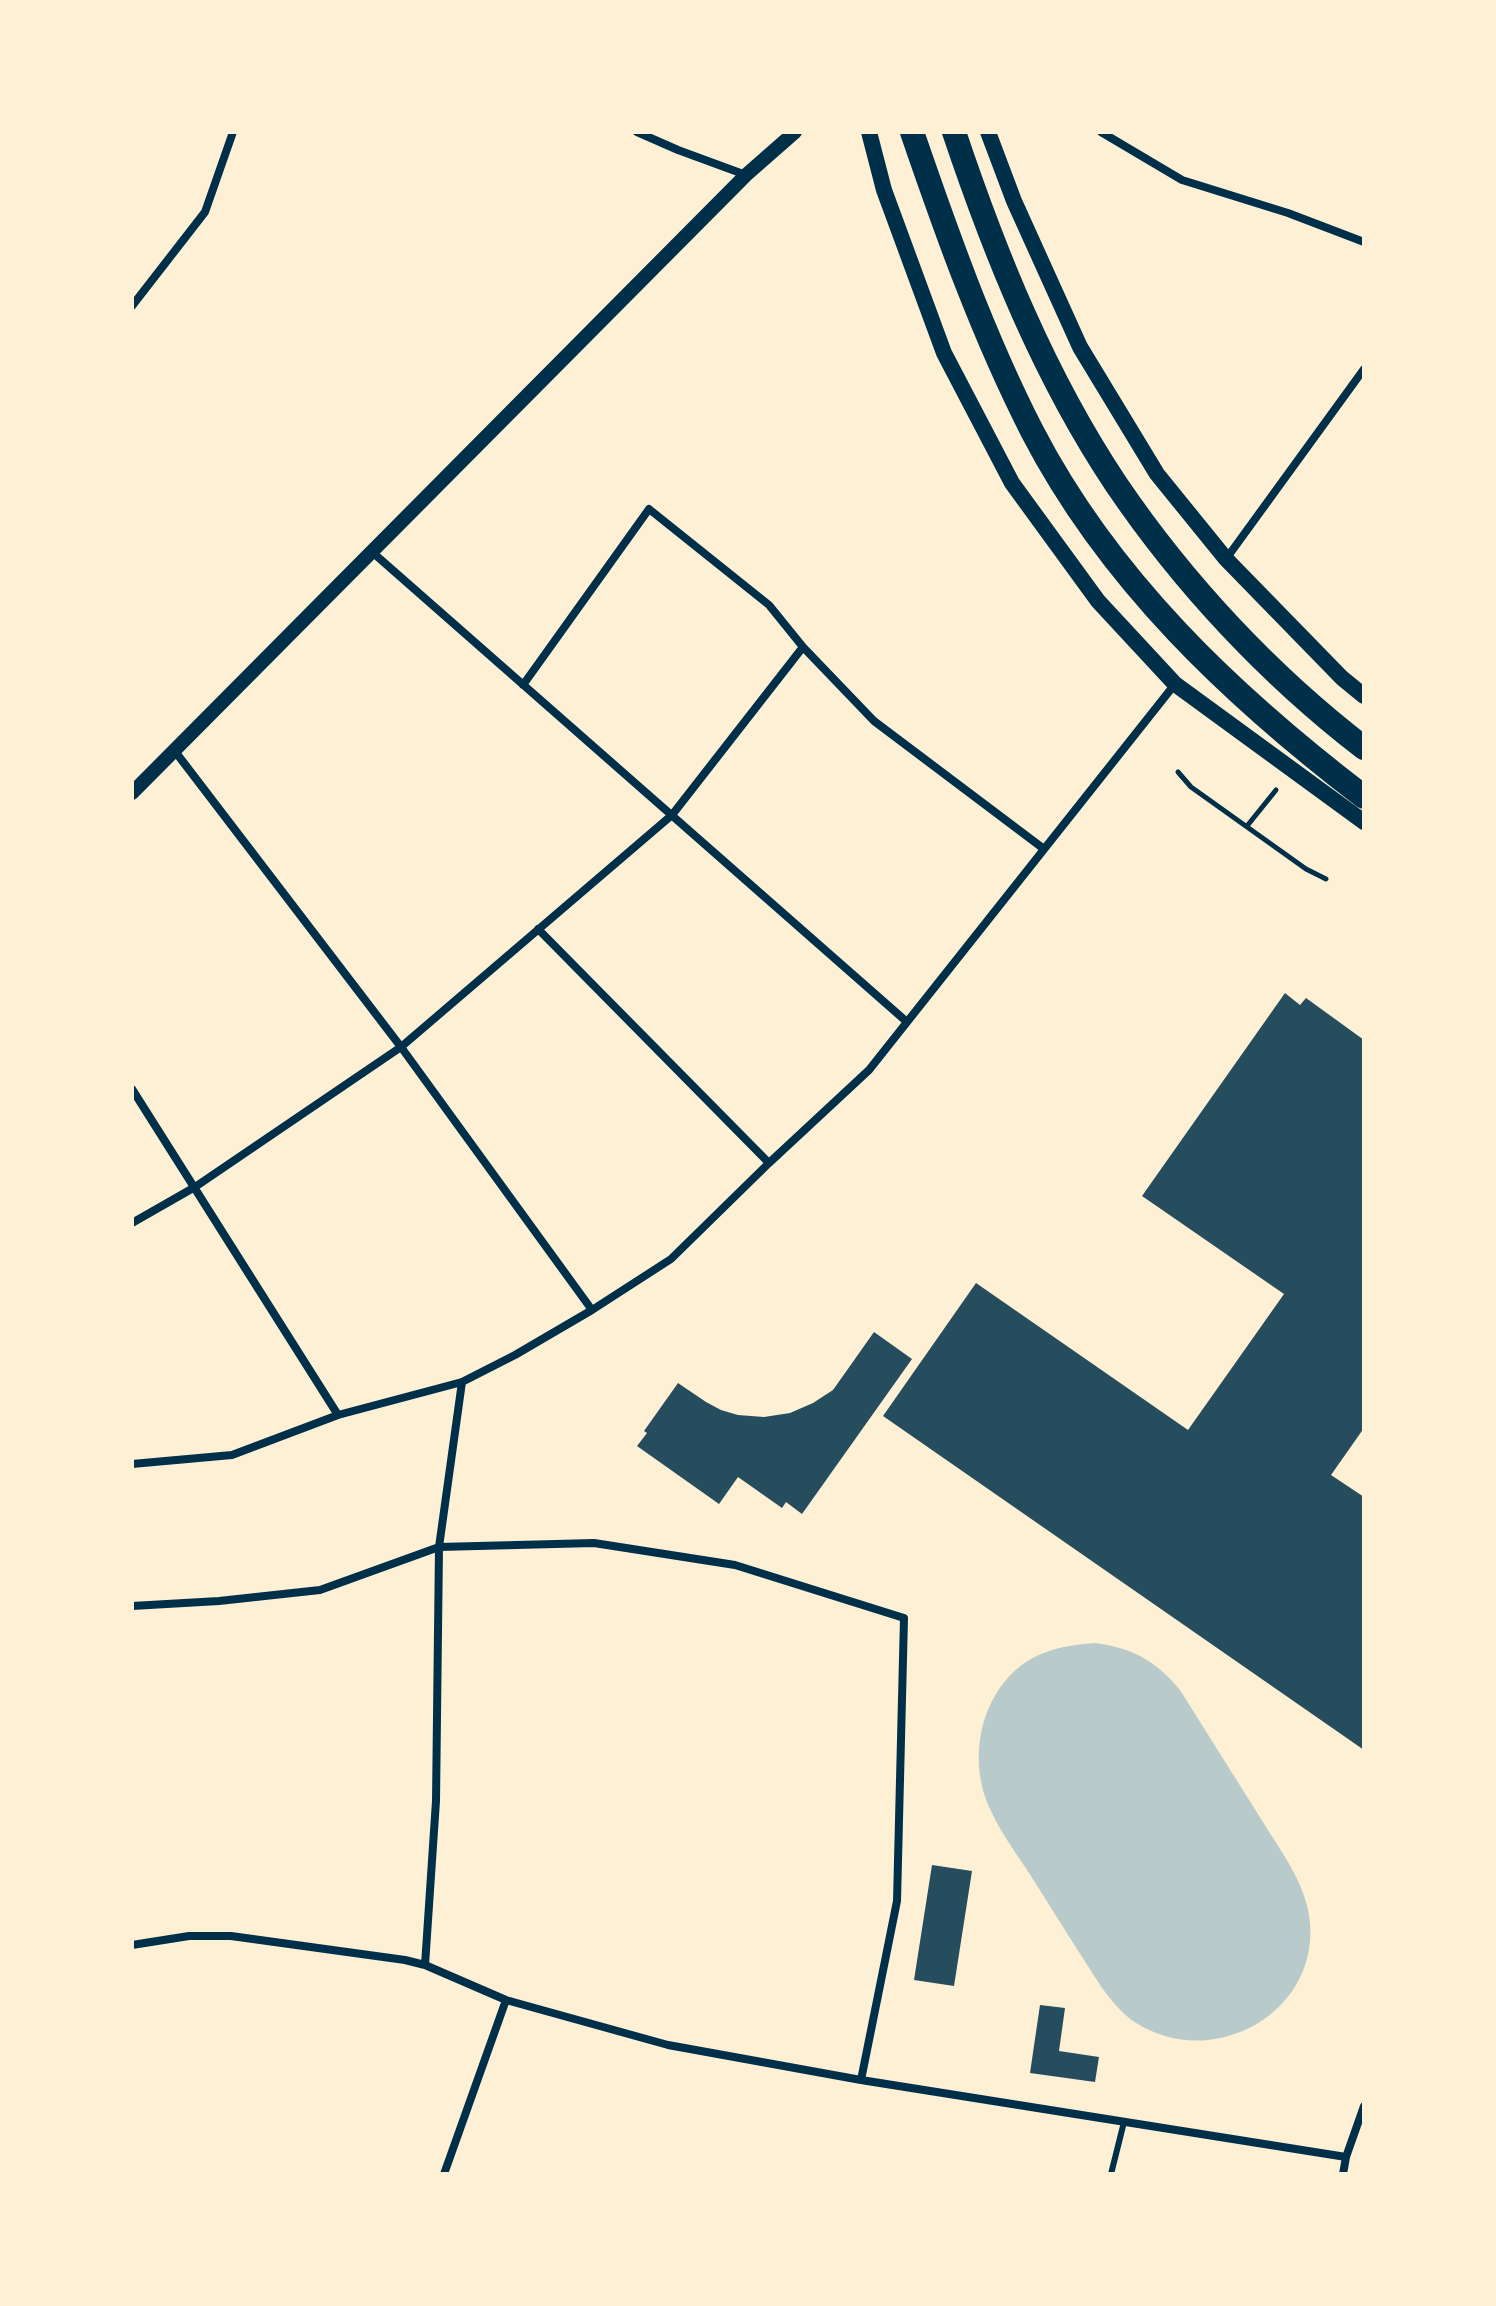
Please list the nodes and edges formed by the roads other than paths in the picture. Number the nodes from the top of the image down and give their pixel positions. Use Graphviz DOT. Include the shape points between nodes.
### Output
graph roads {
  1 [pos="233,132"];
  2 [pos="637,132"];
  3 [pos="795,132"];
  4 [pos="869,132"];
  5 [pos="912,132"];
  6 [pos="954,132"];
  7 [pos="988,132"];
  8 [pos="1101,132"];
  9 [pos="746,175"];
  10 [pos="1364,242"];
  11 [pos="132,306"];
  12 [pos="1364,369"];
  13 [pos="371,551"];
  14 [pos="1226,559"];
  15 [pos="803,647"];
  16 [pos="1175,684"];
  17 [pos="523,685"];
  18 [pos="1364,696"];
  19 [pos="1364,748"];
  20 [pos="174,750"];
  21 [pos="132,793"];
  22 [pos="1364,797"];
  23 [pos="672,815"];
  24 [pos="1364,822"];
  25 [pos="1044,849"];
  26 [pos="538,929"];
  27 [pos="907,1022"];
  28 [pos="401,1047"];
  29 [pos="132,1089"];
  30 [pos="769,1163"];
  31 [pos="195,1187"];
  32 [pos="132,1223"];
  33 [pos="592,1310"];
  34 [pos="462,1382"];
  35 [pos="338,1415"];
  36 [pos="132,1464"];
  37 [pos="439,1547"];
  38 [pos="132,1606"];
  39 [pos="132,1945"];
  40 [pos="425,1965"];
  41 [pos="506,2000"];
  42 [pos="861,2080"];
  43 [pos="1364,2106"];
  44 [pos="1124,2122"];
  45 [pos="1346,2157"];
  46 [pos="444,2174"];
  47 [pos="1111,2174"];
  48 [pos="1343,2174"];
  1 -- 11 [label="street" via="205,212"];
  2 -- 9 [label="street"];
  3 -- 9 [label="street"];
  4 -- 16 [label="main road" via="884,190 944,353 1012,483 1098,601"];
  5 -- 22 [label="highway" via="1000,363 1079,509 1184,640 1247,701"];
  6 -- 19 [label="highway" via="1007,277 1039,347 1116,483 1219,614 1278,675"];
  7 -- 14 [label="main road" via="1080,347 1157,474"];
  8 -- 10 [label="street" via="1182,180"];
  9 -- 13 [label="street"];
  12 -- 14 [label="street"];
  13 -- 17 [label="street"];
  13 -- 20 [label="street"];
  14 -- 18 [label="main road"];
  15 -- 17 [label="street" via="769,605 649,509"];
  15 -- 23 [label="street"];
  15 -- 25 [label="street" via="874,721"];
  16 -- 24 [label="main road"];
  16 -- 25 [label="street"];
  17 -- 23 [label="street"];
  20 -- 21 [label="street"];
  20 -- 28 [label="street"];
  23 -- 26 [label="street"];
  23 -- 27 [label="street"];
  25 -- 27 [label="street"];
  26 -- 28 [label="street"];
  26 -- 30 [label="street"];
  27 -- 30 [label="street" via="869,1070"];
  28 -- 31 [label="street"];
  28 -- 33 [label="street"];
  29 -- 31 [label="street"];
  30 -- 33 [label="street" via="671,1259"];
  31 -- 32 [label="street"];
  31 -- 35 [label="street"];
  33 -- 34 [label="street"];
  34 -- 35 [label="street"];
  34 -- 37 [label="street"];
  35 -- 36 [label="street" via="232,1455"];
  37 -- 38 [label="street" via="320,1590"];
  37 -- 40 [label="street" via="436,1801"];
  37 -- 42 [label="street" via="594,1543 735,1565 904,1618 897,1901"];
  39 -- 40 [label="street" via="231,1936"];
  40 -- 41 [label="street"];
  41 -- 42 [label="street" via="668,2045"];
  41 -- 46 [label="street"];
  42 -- 44 [label="street"];
  43 -- 45 [label="street"];
  44 -- 45 [label="street"];
  44 -- 47 [label="lane"];
  45 -- 48 [label="street"];
}
